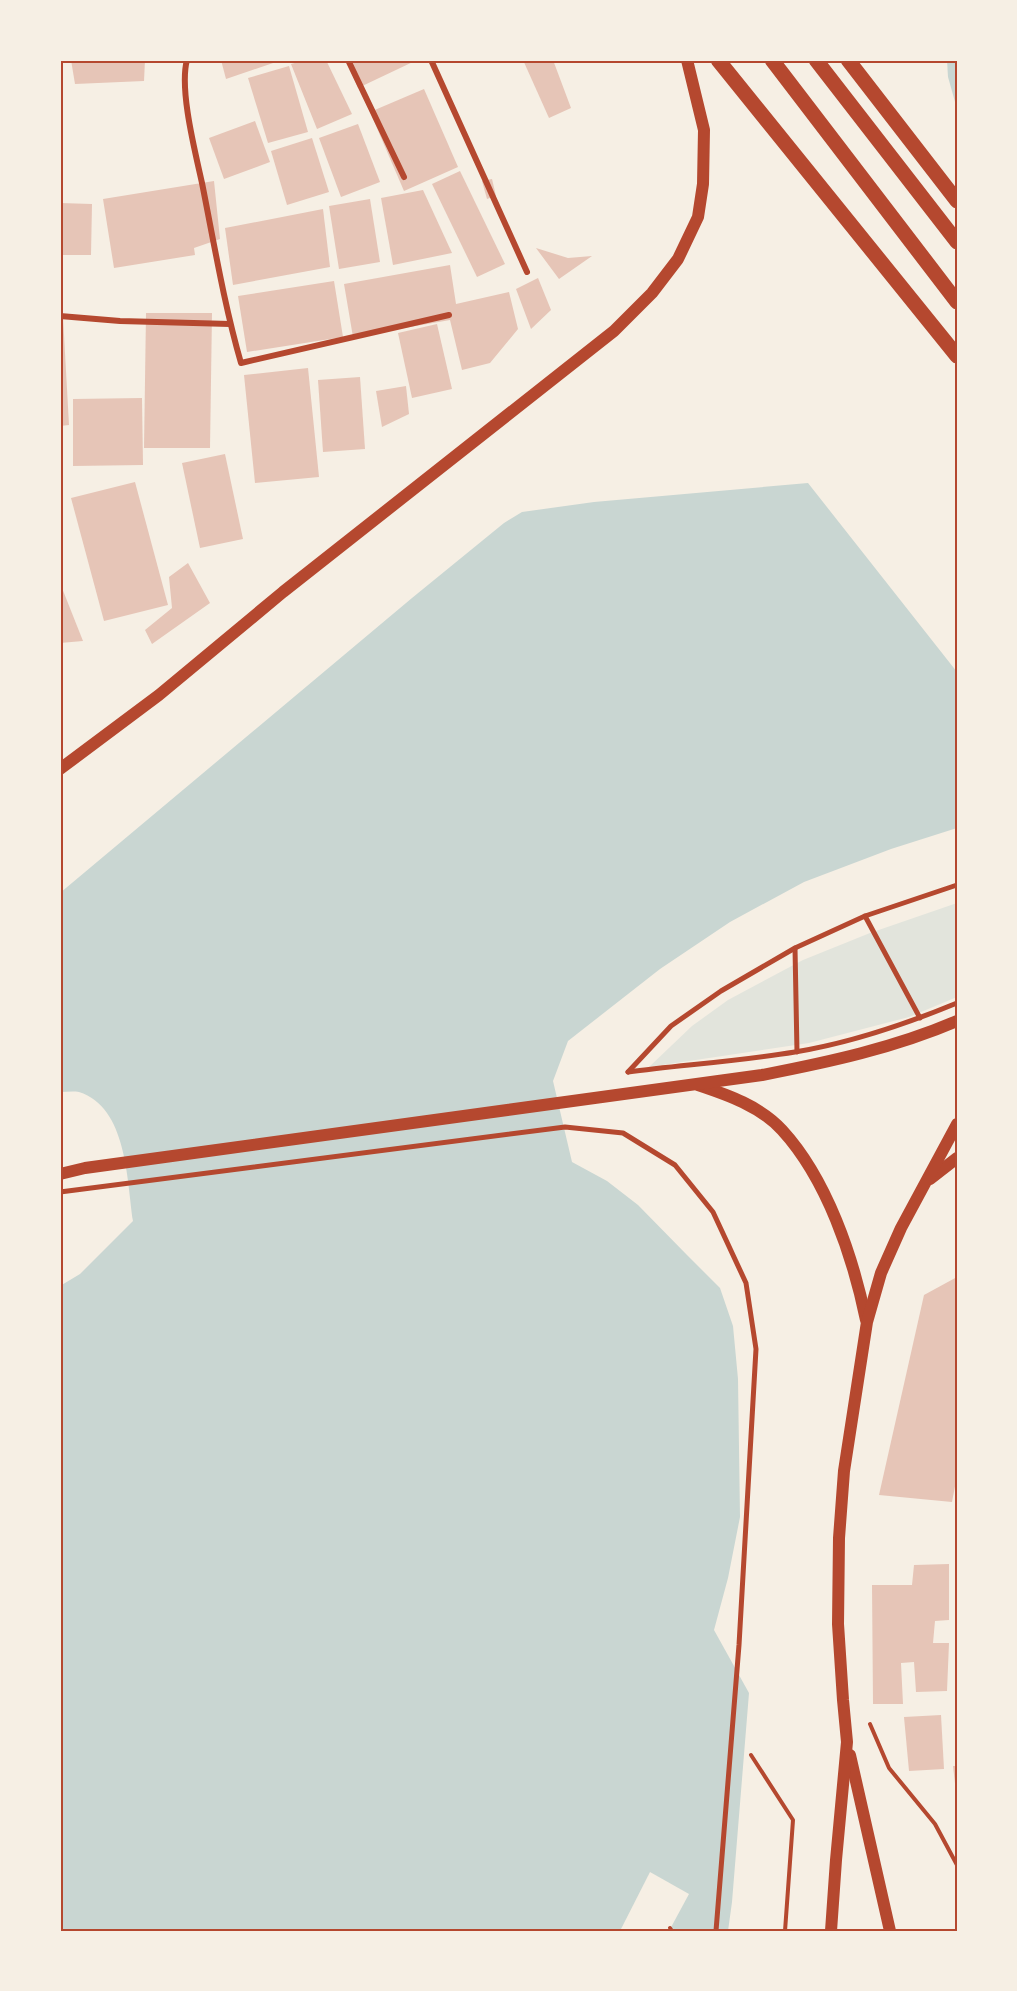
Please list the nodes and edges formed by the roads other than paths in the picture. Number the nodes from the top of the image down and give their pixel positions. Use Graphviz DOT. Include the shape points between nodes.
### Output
graph roads {
  1 [pos="187,60"];
  2 [pos="348,60"];
  3 [pos="431,60"];
  4 [pos="687,60"];
  5 [pos="718,60"];
  6 [pos="772,60"];
  7 [pos="816,60"];
  8 [pos="848,60"];
  9 [pos="404,177"];
  10 [pos="957,201"];
  11 [pos="957,242"];
  12 [pos="528,272"];
  13 [pos="957,303"];
  14 [pos="449,315"];
  15 [pos="60,316"];
  16 [pos="230,324"];
  17 [pos="957,356"];
  18 [pos="60,769"];
  19 [pos="957,885"];
  20 [pos="865,916"];
  21 [pos="795,948"];
  22 [pos="957,1003"];
  23 [pos="920,1018"];
  24 [pos="957,1021"];
  25 [pos="797,1052"];
  26 [pos="695,1084"];
  27 [pos="957,1125"];
  28 [pos="957,1158"];
  29 [pos="60,1174"];
  30 [pos="927,1181"];
  31 [pos="60,1192"];
  32 [pos="867,1322"];
  33 [pos="847,1742"];
  34 [pos="716,1931"];
  35 [pos="831,1931"];
  36 [pos="890,1931"];
  1 -- 16 [label="street" via="184,70 189,118"];
  2 -- 9 [label="street"];
  3 -- 12 [label="street"];
  4 -- 18 [label="main road" via="704,130 703,184 698,217 678,259 652,293 614,331 159,695"];
  5 -- 17 [label="main road"];
  6 -- 13 [label="main road"];
  7 -- 11 [label="main road"];
  8 -- 10 [label="main road"];
  14 -- 16 [label="street" via="242,363"];
  15 -- 16 [label="street"];
  19 -- 20 [label="street"];
  20 -- 21 [label="street"];
  20 -- 23 [label="street"];
  21 -- 25 [label="street"];
  21 -- 25 [label="street" via="721,991 671,1026 628,1072"];
  22 -- 23 [label="street"];
  23 -- 25 [label="street"];
  24 -- 26 [label="main road" via="877,1050 772,1073"];
  26 -- 29 [label="main road"];
  26 -- 32 [label="main road" via="746,1103 764,1115 807,1164 830,1206 859,1286"];
  27 -- 30 [label="main road"];
  28 -- 30 [label="main road"];
  30 -- 32 [label="main road" via="881,1273"];
  31 -- 34 [label="street" via="566,1127 623,1133 675,1165 713,1212 746,1283 756,1350"];
  32 -- 33 [label="main road" via="844,1471 839,1538 838,1623"];
  33 -- 35 [label="main road"];
  33 -- 36 [label="main road"];
}
